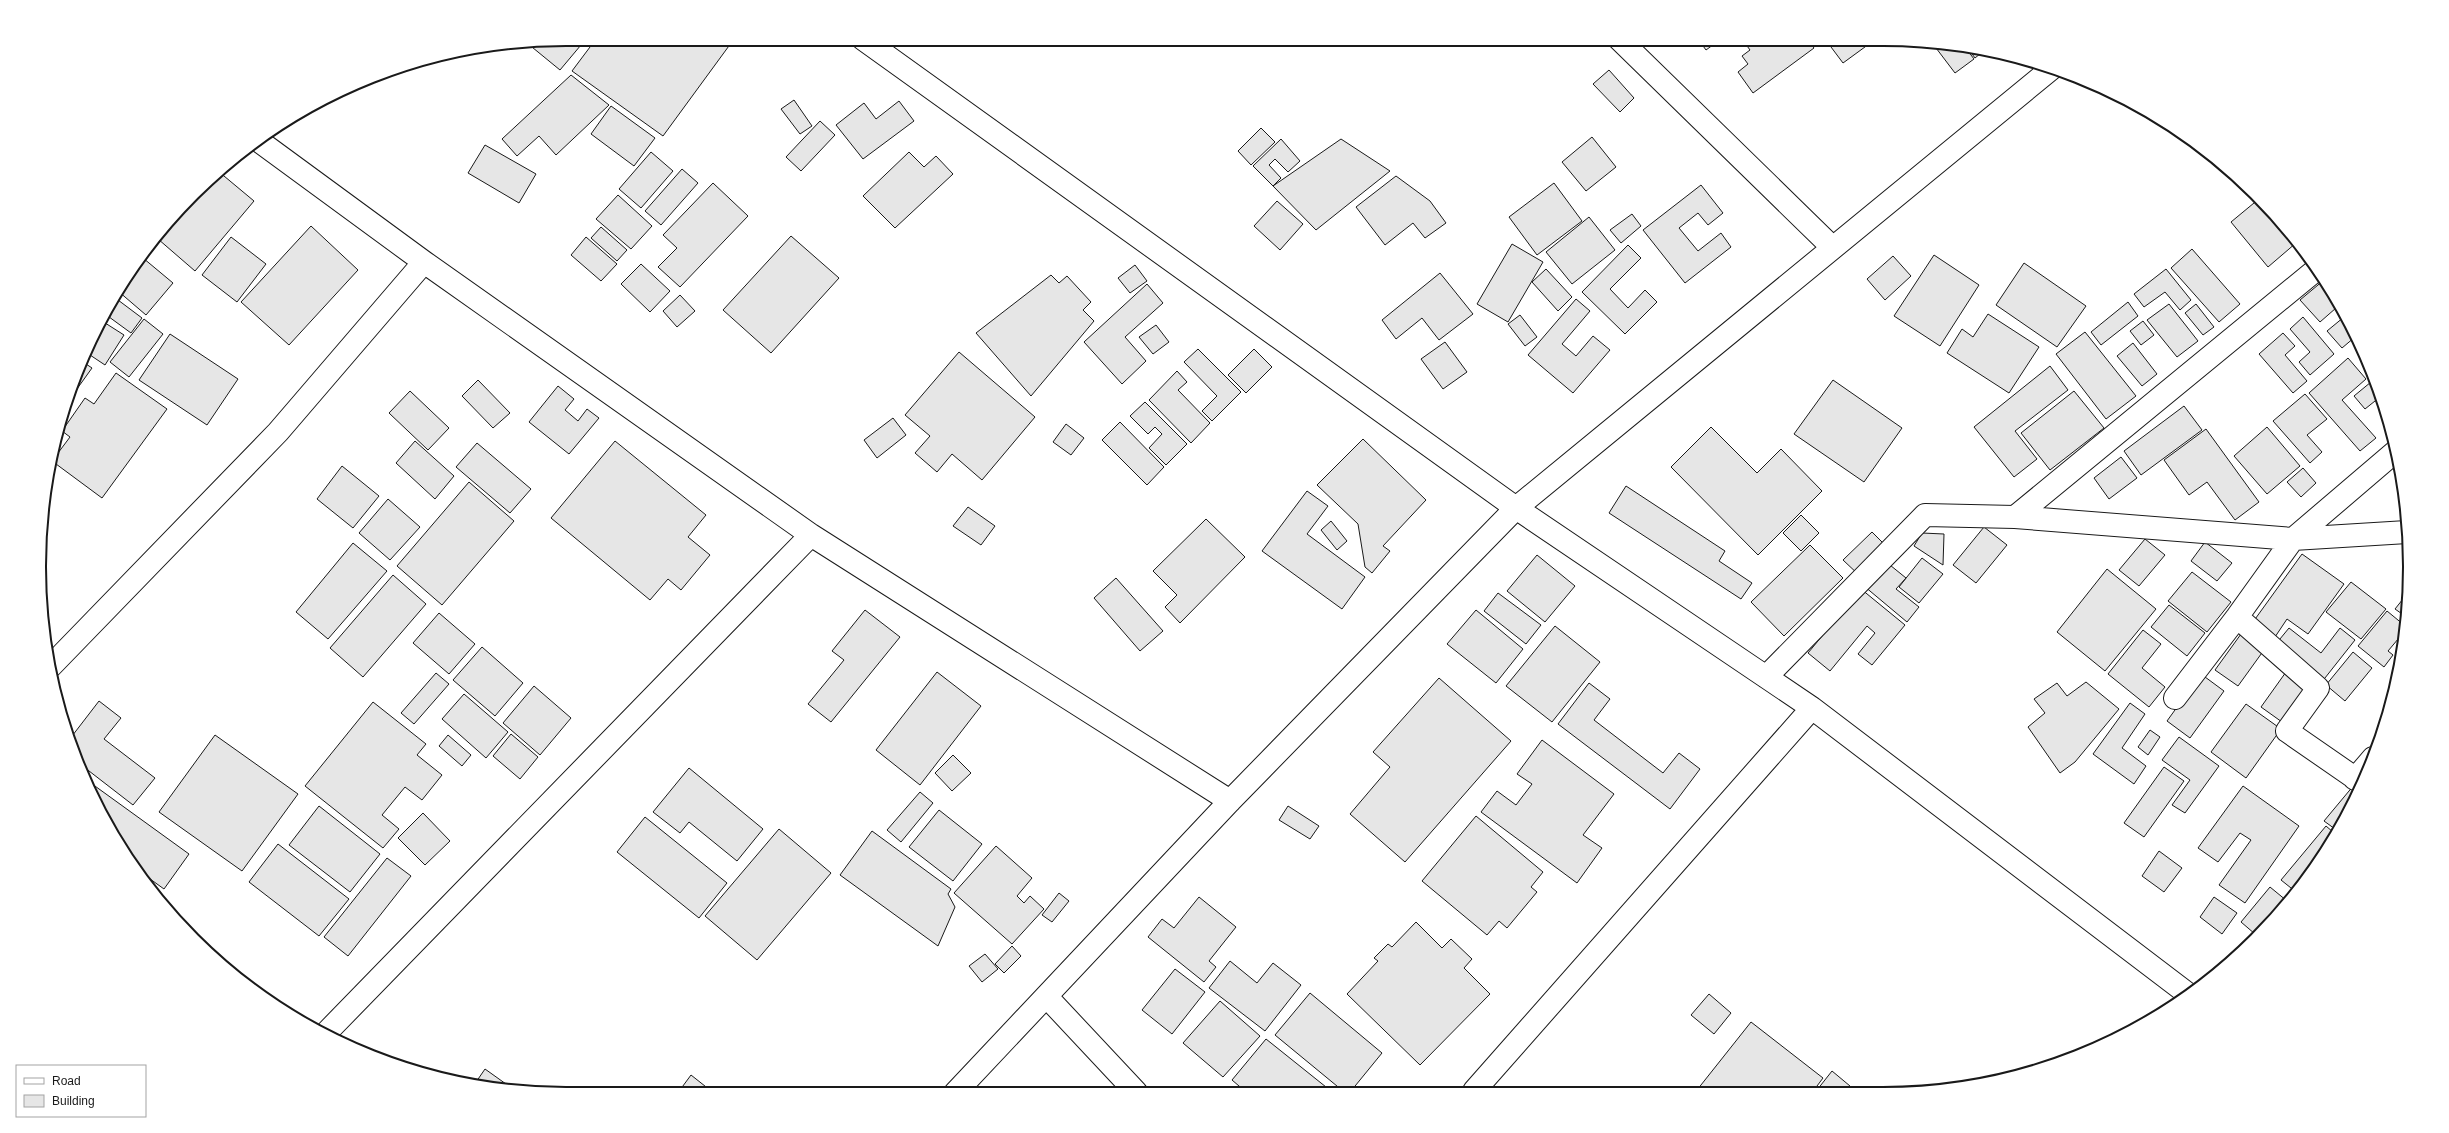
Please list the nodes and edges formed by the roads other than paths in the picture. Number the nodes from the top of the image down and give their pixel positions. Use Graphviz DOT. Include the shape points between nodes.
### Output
graph roads {
  1 [pos="873,46"];
  2 [pos="1626,46"];
  3 [pos="2046,73"];
  4 [pos="263,144"];
  5 [pos="1832,247"];
  6 [pos="424,262"];
  7 [pos="2312,273"];
  8 [pos="2391,456"];
  9 [pos="1516,508"];
  10 [pos="2015,517"];
  11 [pos="2402,532"];
  12 [pos="811,535"];
  13 [pos="2293,539"];
  14 [pos="2237,617"];
  15 [pos="55,662"];
  16 [pos="1766,677"];
  17 [pos="2175,698"];
  18 [pos="1812,708"];
  19 [pos="2357,780"];
  20 [pos="1230,801"];
  21 [pos="2183,991"];
  22 [pos="1047,997"];
  23 [pos="329,1029"];
  24 [pos="961,1087"];
  25 [pos="1131,1087"];
  26 [pos="1478,1087"];
  1 -- 9 [label="street"];
  2 -- 5 [label="street"];
  3 -- 5 [label="street"];
  4 -- 6 [label="street"];
  5 -- 9 [label="street"];
  6 -- 12 [label="street"];
  6 -- 15 [label="street" via="278,432"];
  7 -- 10 [label="street"];
  8 -- 13 [label="street"];
  9 -- 16 [label="street"];
  9 -- 20 [label="street"];
  10 -- 13 [label="street"];
  10 -- 16 [label="street" via="1925,515"];
  11 -- 13 [label="street"];
  12 -- 20 [label="street"];
  12 -- 23 [label="street"];
  13 -- 14 [label="street"];
  14 -- 17 [label="street"];
  14 -- 19 [label="street" via="2318,688 2287,731"];
  16 -- 18 [label="street"];
  18 -- 21 [label="street"];
  18 -- 26 [label="street"];
  20 -- 22 [label="street"];
  22 -- 24 [label="street"];
  22 -- 25 [label="street"];
}
